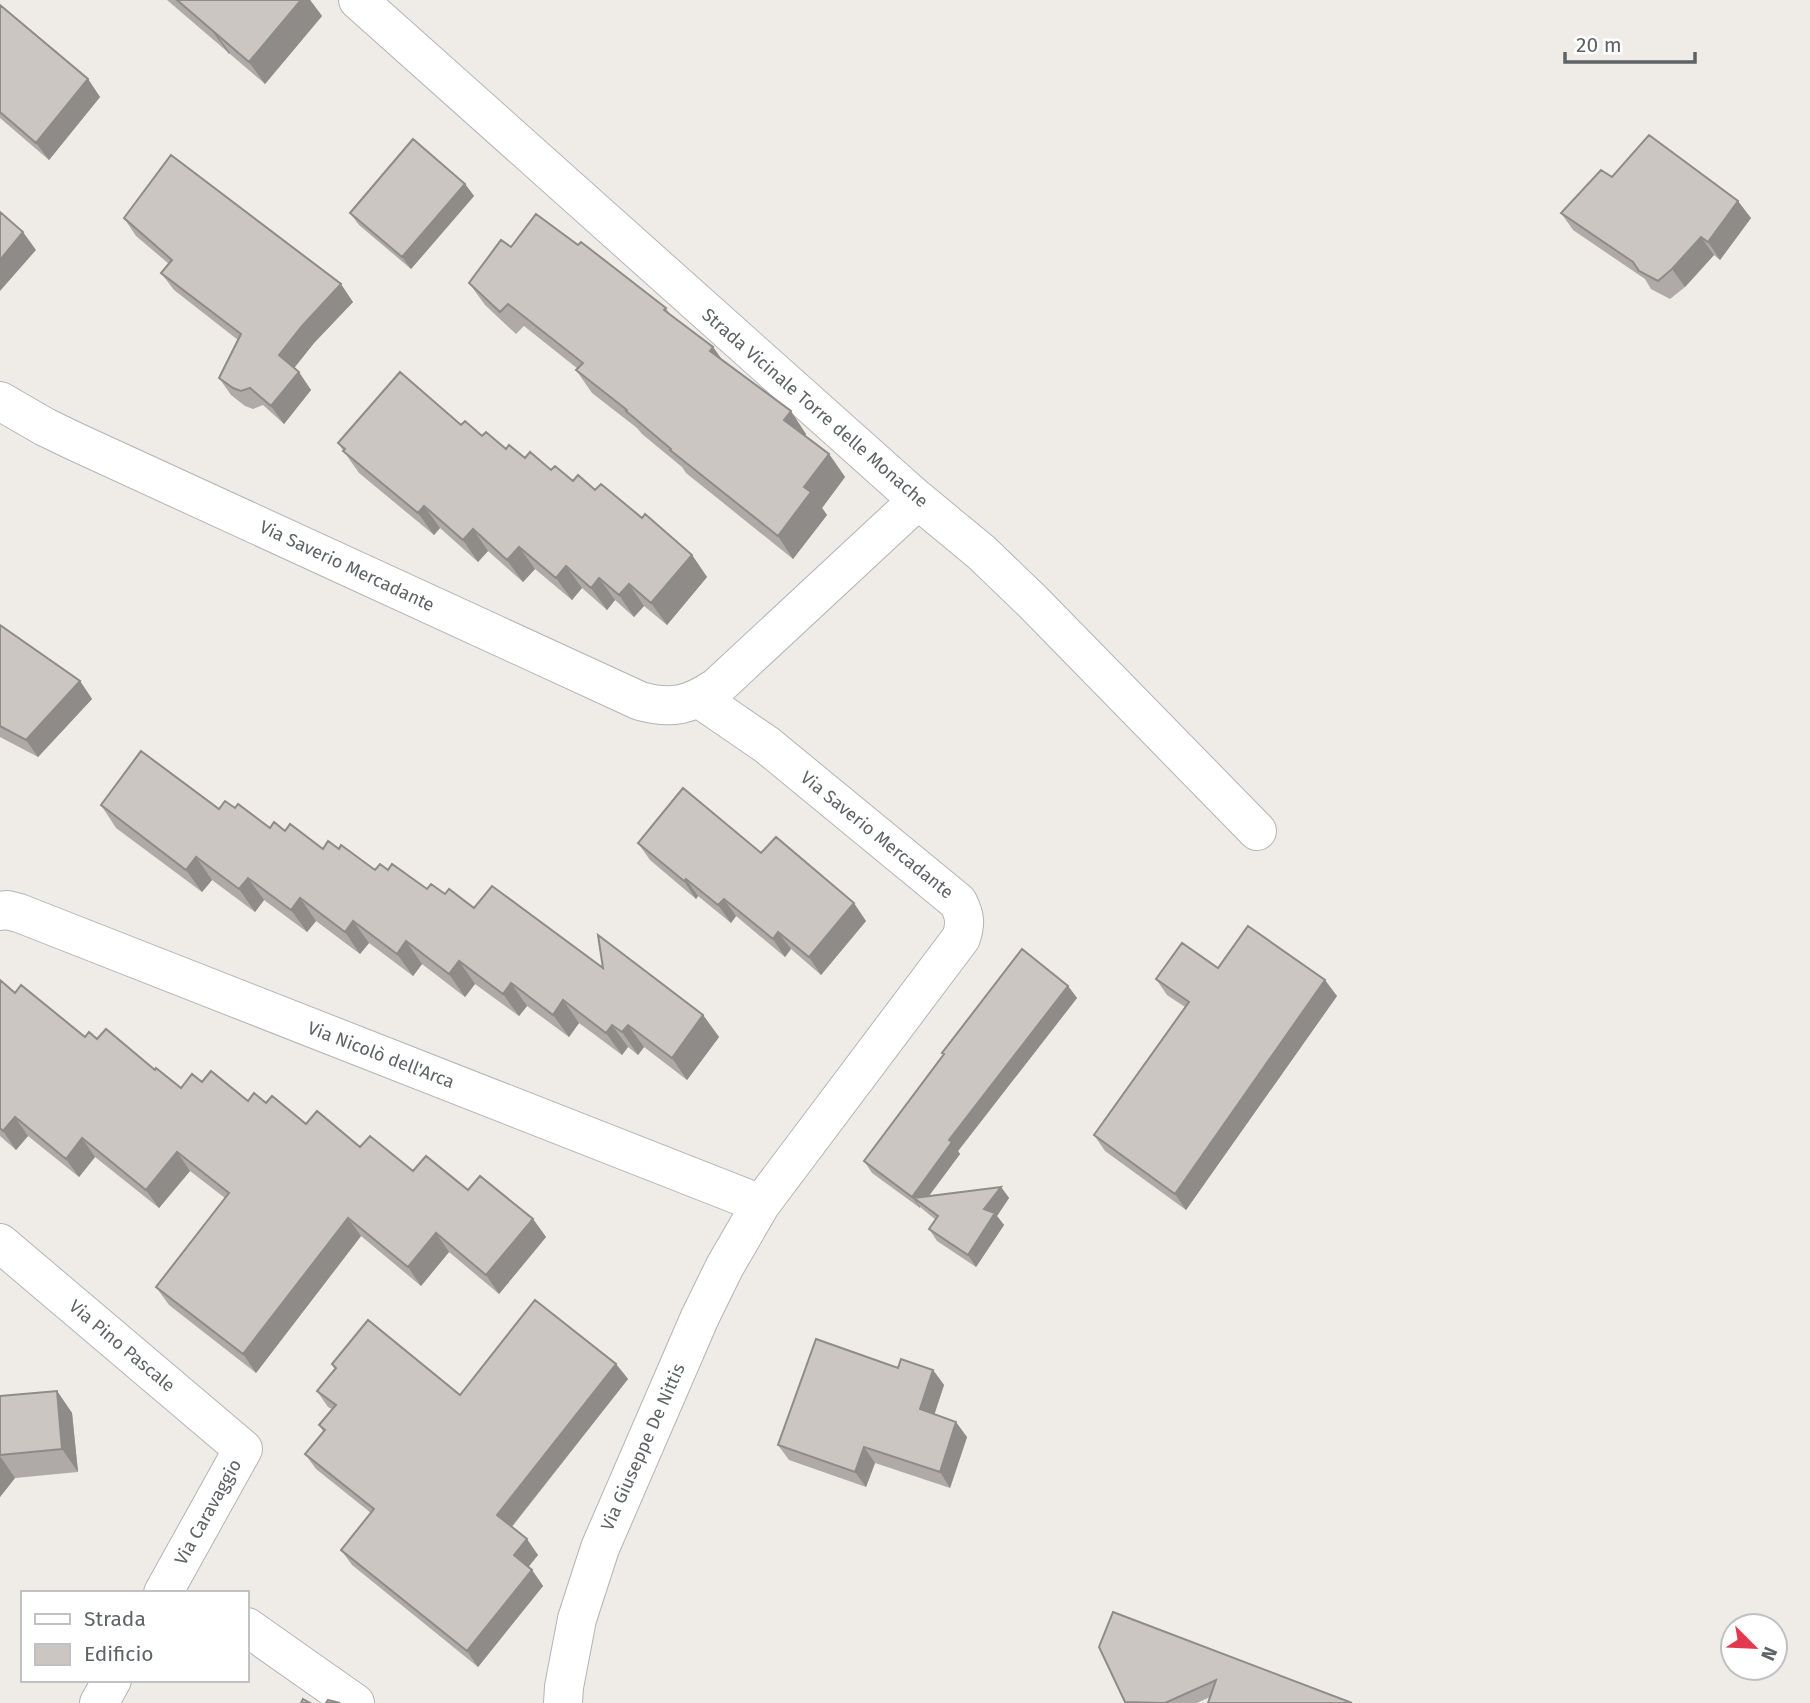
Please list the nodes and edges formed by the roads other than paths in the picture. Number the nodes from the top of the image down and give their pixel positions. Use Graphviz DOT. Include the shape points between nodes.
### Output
graph roads {
  1 [pos="358,0"];
  2 [pos="0,401"];
  3 [pos="918,500"];
  4 [pos="700,698"];
  5 [pos="1257,831"];
  6 [pos="0,911"];
  7 [pos="761,1205"];
  8 [pos="0,1243"];
  9 [pos="243,1449"];
  10 [pos="178,1587"];
  11 [pos="248,1628"];
  12 [pos="111,1682"];
  13 [pos="99,1703"];
  14 [pos="355,1703"];
  15 [pos="562,1703"];
  1 -- 3 [label="street, Strada Vicinale Torre delle Monache"];
  2 -- 4 [label="street, Via Saverio Mercadante" via="74,441 640,701 659,706"];
  3 -- 4 [label="street, Via Saverio Mercadante"];
  3 -- 5 [label="street, Strada Vicinale Torre delle Monache" via="1033,602"];
  4 -- 7 [label="street, Via Saverio Mercadante" via="767,745 958,902 964,914 961,938"];
  6 -- 7 [label="street, Via Nicolò dell'Arca" via="19,913"];
  7 -- 15 [label="street, Via Giuseppe De Nittis" via="700,1317 600,1548 577,1619"];
  8 -- 9 [label="street, Via Pino Pascale"];
  9 -- 10 [label="street, Via Caravaggio"];
  11 -- 14 [label="street"];
  12 -- 13 [label="street"];
}
